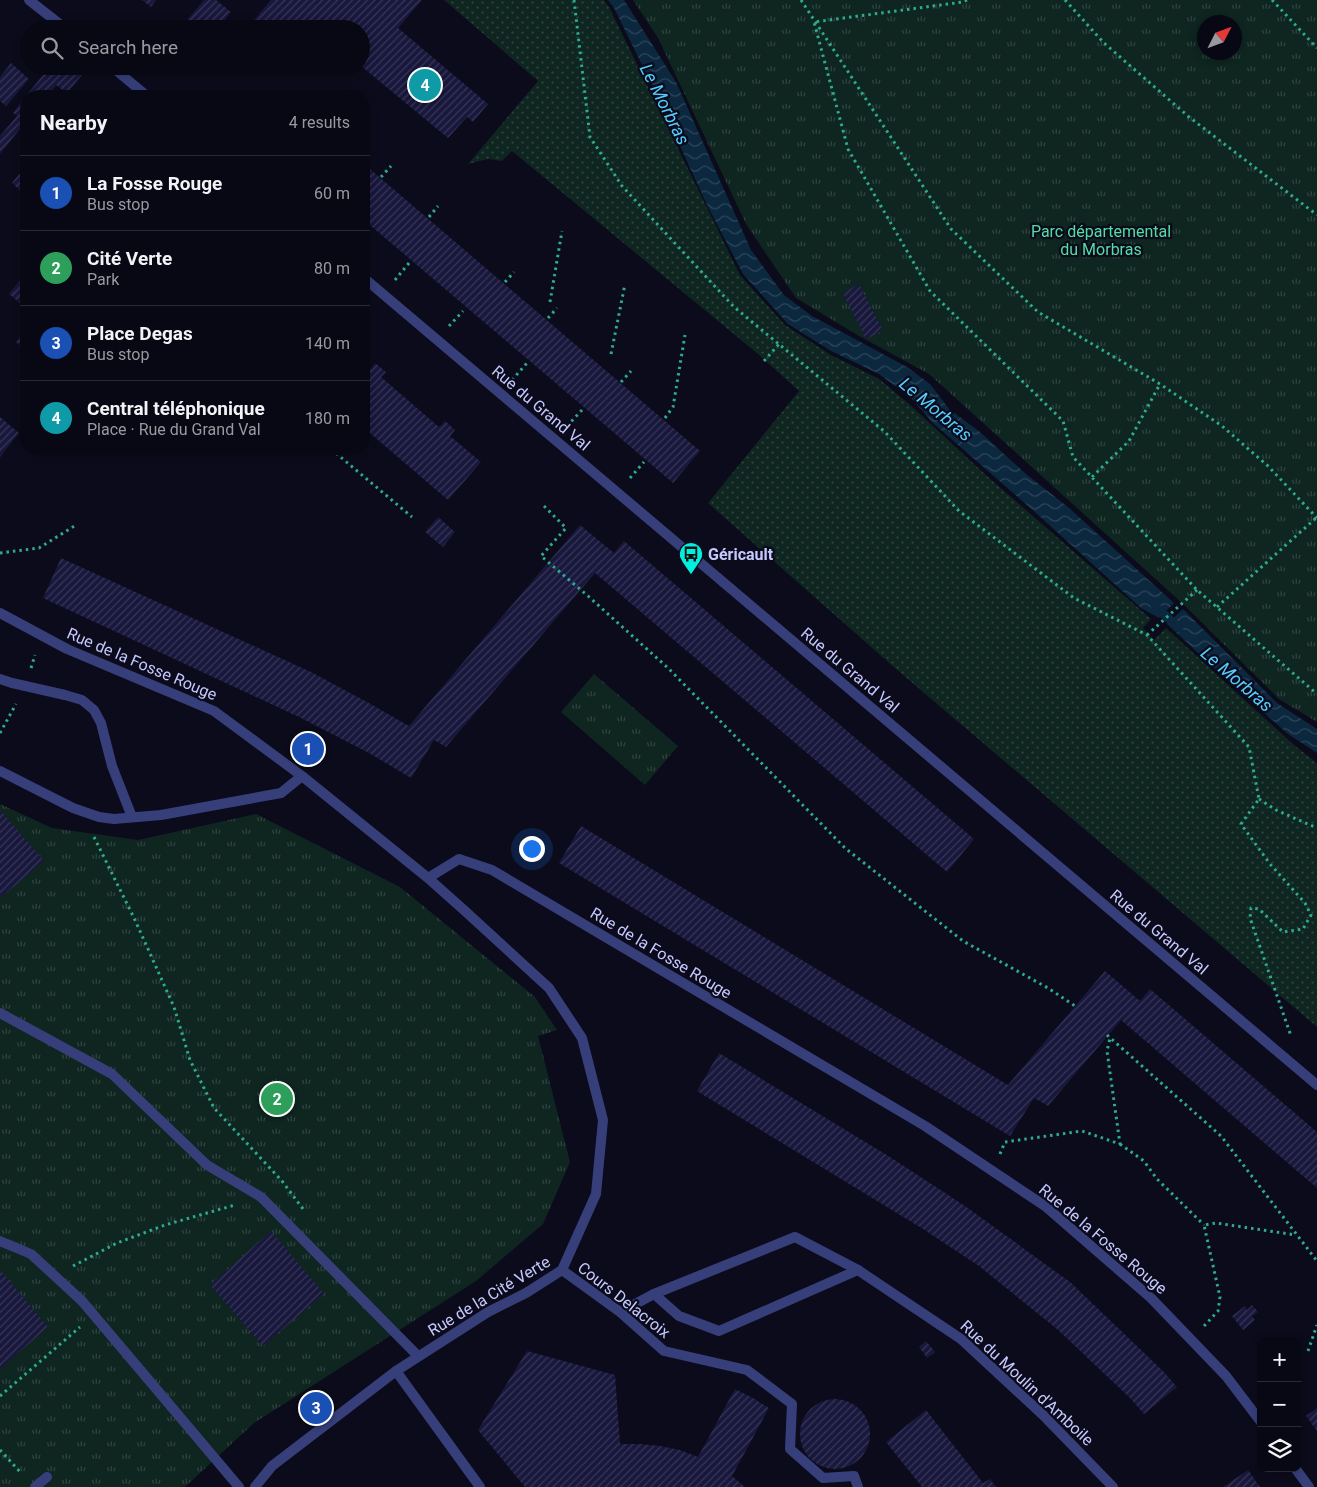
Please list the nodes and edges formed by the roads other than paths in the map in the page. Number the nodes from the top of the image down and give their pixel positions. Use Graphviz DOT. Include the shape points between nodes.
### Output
graph roads {
  1 [pos="28,0"];
  2 [pos="54,20"];
  3 [pos="122,75"];
  4 [pos="141,90"];
  5 [pos="370,283"];
  6 [pos="0,613"];
  7 [pos="0,679"];
  8 [pos="0,770"];
  9 [pos="302,776"];
  10 [pos="132,817"];
  11 [pos="428,878"];
  12 [pos="0,1013"];
  13 [pos="1317,1085"];
  14 [pos="0,1241"];
  15 [pos="562,1270"];
  16 [pos="858,1270"];
  17 [pos="654,1294"];
  18 [pos="620,1312"];
  19 [pos="418,1356"];
  20 [pos="396,1371"];
  21 [pos="1257,1417"];
  22 [pos="1298,1472"];
  23 [pos="47,1477"];
  24 [pos="35,1487"];
  25 [pos="239,1487"];
  26 [pos="255,1487"];
  27 [pos="480,1487"];
  28 [pos="858,1487"];
  29 [pos="1113,1487"];
  30 [pos="1309,1487"];
  1 -- 2 [label="street"];
  3 -- 4 [label="street"];
  5 -- 13 [label="street, Rue du Grand Val"];
  6 -- 9 [label="street, Rue de la Fosse Rouge" via="67,649 214,711"];
  7 -- 10 [label="street" via="82,700 94,710"];
  8 -- 10 [label="street" via="73,808 99,817"];
  9 -- 10 [label="street" via="281,793 161,815"];
  9 -- 11 [label="street, Rue de la Fosse Rouge"];
  11 -- 15 [label="street, Rue de la Cité Verte" via="549,988 582,1038 603,1120 596,1194"];
  11 -- 21 [label="street, Rue de la Fosse Rouge" via="460,860 492,870 917,1121 1045,1206 1151,1298 1226,1376"];
  12 -- 19 [label="street" via="112,1074 207,1165 261,1197"];
  14 -- 25 [label="street" via="31,1254 82,1301"];
  15 -- 18 [label="street, Cours Delacroix"];
  15 -- 19 [label="street, Rue de la Cité Verte"];
  16 -- 17 [label="street, Rue du Moulin d'Amboile" via="795,1237"];
  16 -- 17 [label="street" via="719,1330 679,1316"];
  16 -- 29 [label="street, Rue du Moulin d'Amboile" via="961,1339 1043,1415"];
  17 -- 18 [label="street, Rue du Moulin d'Amboile"];
  18 -- 28 [label="street, Cours Delacroix" via="664,1351 747,1370 792,1404 790,1449 823,1478 854,1476"];
  19 -- 20 [label="street, Rue de la Cité Verte"];
  20 -- 26 [label="street, Rue de la Cité Verte" via="272,1466"];
  20 -- 27 [label="street"];
  22 -- 30 [label="street"];
  23 -- 24 [label="street"];
}
